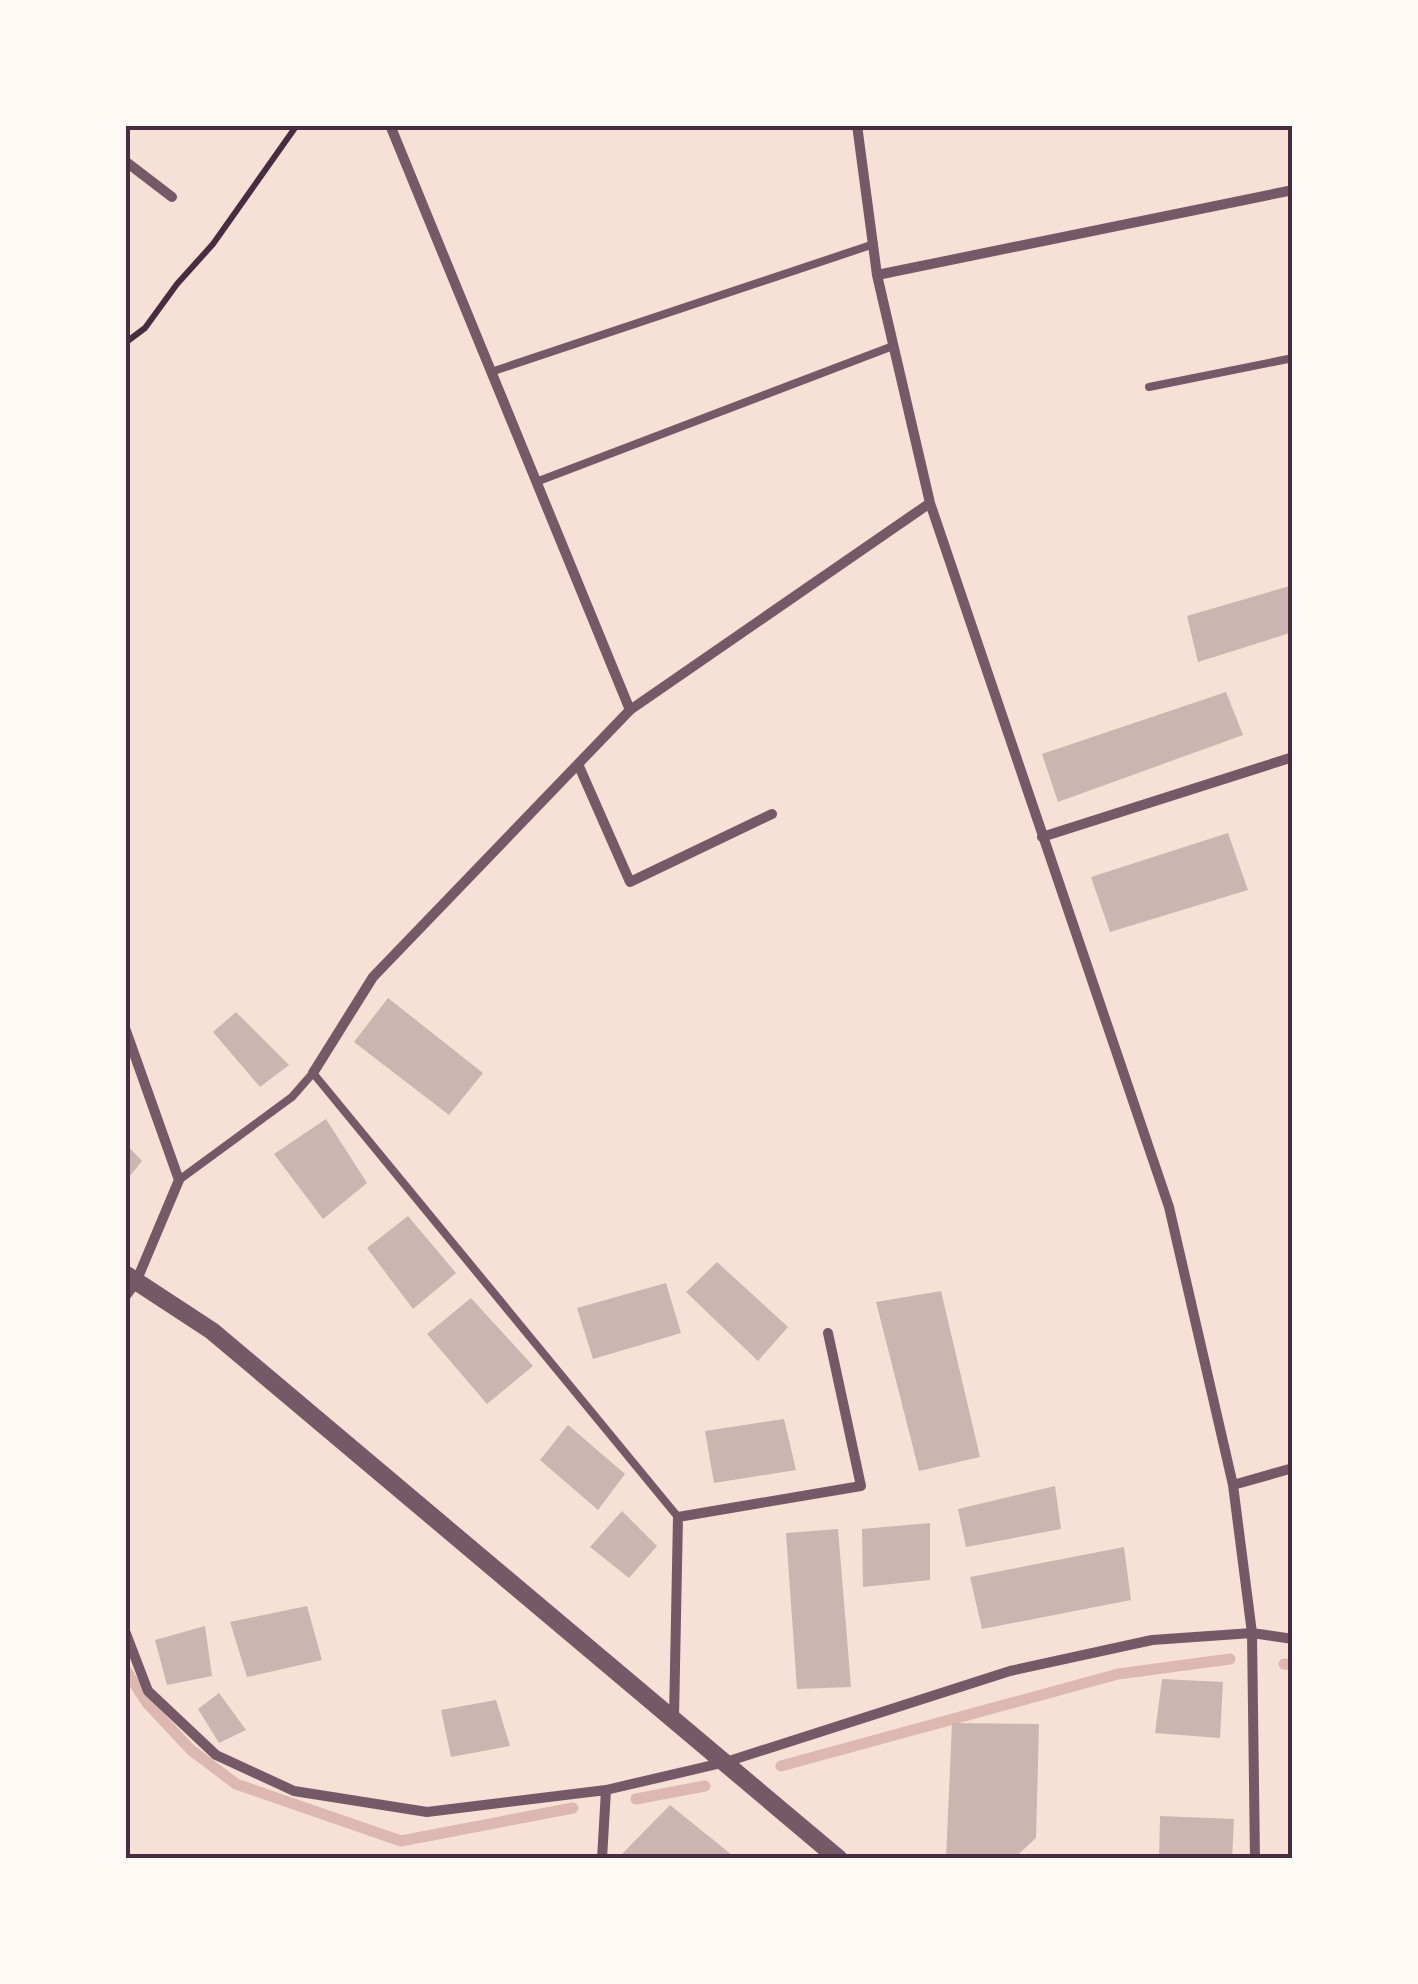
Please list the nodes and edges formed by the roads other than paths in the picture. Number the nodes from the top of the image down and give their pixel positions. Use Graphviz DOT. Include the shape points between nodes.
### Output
graph roads {
  1 [pos="390,125"];
  2 [pos="856,125"];
  3 [pos="125,161"];
  4 [pos="1293,190"];
  5 [pos="172,197"];
  6 [pos="874,244"];
  7 [pos="877,275"];
  8 [pos="893,346"];
  9 [pos="1293,358"];
  10 [pos="491,372"];
  11 [pos="1149,387"];
  12 [pos="536,482"];
  13 [pos="930,502"];
  14 [pos="630,710"];
  15 [pos="1293,756"];
  16 [pos="578,764"];
  17 [pos="772,814"];
  18 [pos="1042,836"];
  19 [pos="125,1028"];
  20 [pos="313,1073"];
  21 [pos="179,1180"];
  22 [pos="129,1284"];
  23 [pos="828,1333"];
  24 [pos="1293,1468"];
  25 [pos="1233,1485"];
  26 [pos="678,1517"];
  27 [pos="125,1631"];
  28 [pos="1252,1632"];
  29 [pos="1293,1639"];
  30 [pos="674,1718"];
  31 [pos="726,1762"];
  32 [pos="606,1790"];
  33 [pos="602,1859"];
  34 [pos="839,1859"];
  35 [pos="1255,1859"];
  1 -- 10 [label="street"];
  2 -- 6 [label="street"];
  3 -- 5 [label="street"];
  4 -- 7 [label="street"];
  6 -- 7 [label="street"];
  6 -- 10 [label="lane"];
  7 -- 8 [label="street"];
  8 -- 12 [label="lane"];
  8 -- 13 [label="street"];
  9 -- 11 [label="lane"];
  10 -- 12 [label="street"];
  12 -- 14 [label="street"];
  13 -- 14 [label="street"];
  13 -- 18 [label="street"];
  14 -- 16 [label="street"];
  15 -- 18 [label="street"];
  16 -- 17 [label="street" via="630,882"];
  16 -- 20 [label="street" via="373,977"];
  18 -- 25 [label="street" via="1169,1207"];
  19 -- 21 [label="street"];
  20 -- 21 [label="lane" via="292,1097"];
  20 -- 26 [label="lane"];
  21 -- 22 [label="street"];
  22 -- 30 [label="street" via="212,1332"];
  23 -- 26 [label="street" via="861,1486"];
  24 -- 25 [label="street"];
  25 -- 28 [label="street"];
  26 -- 30 [label="street"];
  27 -- 32 [label="street" via="148,1691 216,1755 294,1791 427,1812"];
  28 -- 29 [label="street"];
  28 -- 31 [label="street" via="1152,1640 1010,1671"];
  28 -- 35 [label="street"];
  30 -- 31 [label="street"];
  31 -- 32 [label="street"];
  31 -- 34 [label="street"];
  32 -- 33 [label="street"];
}
